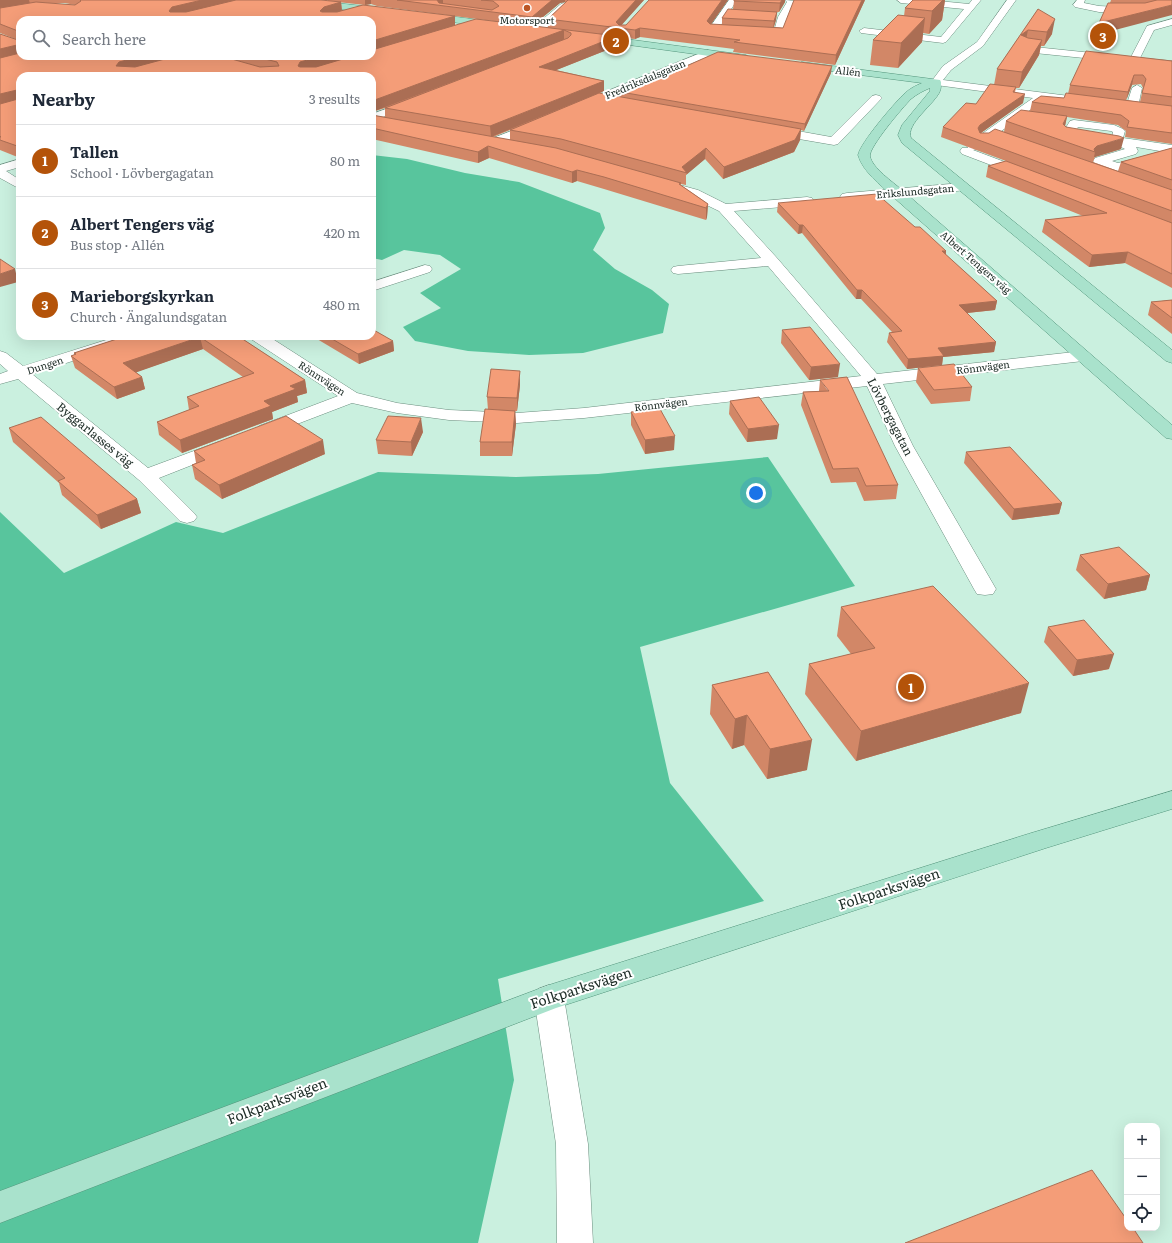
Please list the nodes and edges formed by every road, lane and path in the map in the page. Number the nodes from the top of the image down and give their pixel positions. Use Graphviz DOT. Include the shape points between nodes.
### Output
graph roads {
  1 [pos="286,0"];
  2 [pos="733,0"];
  3 [pos="778,0"];
  4 [pos="790,0"];
  5 [pos="901,0"];
  6 [pos="1012,0"];
  7 [pos="1080,0"];
  8 [pos="319,1"];
  9 [pos="974,4"];
  10 [pos="1138,5"];
  11 [pos="564,6"];
  12 [pos="368,9"];
  13 [pos="391,12"];
  14 [pos="413,15"];
  15 [pos="493,15"];
  16 [pos="340,16"];
  17 [pos="428,17"];
  18 [pos="1172,22"];
  19 [pos="479,23"];
  20 [pos="503,26"];
  21 [pos="458,30"];
  22 [pos="531,30"];
  23 [pos="864,31"];
  24 [pos="549,32"];
  25 [pos="578,36"];
  26 [pos="1025,49"];
  27 [pos="708,53"];
  28 [pos="756,59"];
  29 [pos="1134,60"];
  30 [pos="795,64"];
  31 [pos="1172,64"];
  32 [pos="843,70"];
  33 [pos="936,82"];
  34 [pos="1137,88"];
  35 [pos="901,91"];
  36 [pos="1044,96"];
  37 [pos="424,98"];
  38 [pos="876,98"];
  39 [pos="598,99"];
  40 [pos="620,103"];
  41 [pos="1103,103"];
  42 [pos="379,105"];
  43 [pos="1118,105"];
  44 [pos="1132,107"];
  45 [pos="1146,108"];
  46 [pos="394,109"];
  47 [pos="570,111"];
  48 [pos="1017,115"];
  49 [pos="376,117"];
  50 [pos="1032,117"];
  51 [pos="548,119"];
  52 [pos="376,120"];
  53 [pos="1060,121"];
  54 [pos="387,123"];
  55 [pos="1074,123"];
  56 [pos="757,128"];
  57 [pos="993,133"];
  58 [pos="1078,135"];
  59 [pos="1007,138"];
  60 [pos="477,140"];
  61 [pos="1116,140"];
  62 [pos="1057,142"];
  63 [pos="492,143"];
  64 [pos="514,147"];
  65 [pos="1172,148"];
  66 [pos="1132,151"];
  67 [pos="1172,153"];
  68 [pos="1160,157"];
  69 [pos="16,164"];
  70 [pos="1086,166"];
  71 [pos="0,169"];
  72 [pos="0,173"];
  73 [pos="1034,177"];
  74 [pos="1122,179"];
  75 [pos="655,182"];
  76 [pos="16,183"];
  77 [pos="962,187"];
  78 [pos="897,193"];
  79 [pos="831,199"];
  80 [pos="816,200"];
  81 [pos="724,208"];
  82 [pos="772,261"];
  83 [pos="425,269"];
  84 [pos="678,270"];
  85 [pos="376,286"];
  86 [pos="122,340"];
  87 [pos="263,340"];
  88 [pos="0,356"];
  89 [pos="1083,356"];
  90 [pos="1172,358"];
  91 [pos="19,373"];
  92 [pos="0,379"];
  93 [pos="872,380"];
  94 [pos="351,397"];
  95 [pos="1172,434"];
  96 [pos="146,476"];
  97 [pos="187,517"];
  98 [pos="985,589"];
  99 [pos="1172,800"];
  100 [pos="549,998"];
  101 [pos="0,1207"];
  102 [pos="575,1243"];
  1 -- 8 [label="main road"];
  2 -- 4 [label="street" via="728,13 713,30 778,34 780,17"];
  3 -- 4 [label="street"];
  5 -- 9 [label="street"];
  6 -- 33 [label="street, Albert Tengers väg" via="980,44 947,68"];
  7 -- 10 [label="street" via="1078,5 1086,8 1125,11"];
  8 -- 12 [label="main road"];
  9 -- 23 [label="street" via="942,41"];
  11 -- 22 [label="street" via="542,26"];
  12 -- 13 [label="main road"];
  12 -- 16 [label="street"];
  14 -- 17 [label="main road"];
  15 -- 17 [label="street" via="443,9"];
  17 -- 19 [label="main road"];
  18 -- 29 [label="street" via="1150,28"];
  19 -- 20 [label="main road"];
  19 -- 21 [label="street"];
  22 -- 24 [label="main road"];
  25 -- 27 [label="main road"];
  26 -- 29 [label="street"];
  27 -- 28 [label="main road"];
  27 -- 39 [label="street, Fredriksdalsgatan"];
  29 -- 31 [label="street"];
  30 -- 32 [label="main road, Allén"];
  32 -- 33 [label="main road, Allén"];
  32 -- 35 [label="main road" via="884,82"];
  33 -- 35 [label="main road, Albert Tengers väg" via="917,89"];
  33 -- 36 [label="street, Allén"];
  33 -- 77 [label="main road, Albert Tengers väg" via="935,92 906,127 904,135 910,146"];
  34 -- 44 [label="street"];
  35 -- 78 [label="main road, Albert Tengers väg" via="868,144 864,155 871,169"];
  36 -- 41 [label="street, Allén"];
  36 -- 48 [label="street"];
  37 -- 46 [label="street"];
  38 -- 56 [label="street" via="834,140"];
  39 -- 40 [label="street"];
  39 -- 47 [label="street, Fredriksdalsgatan"];
  42 -- 46 [label="street"];
  43 -- 44 [label="street"];
  44 -- 45 [label="street"];
  46 -- 49 [label="street"];
  48 -- 50 [label="street"];
  48 -- 57 [label="street"];
  51 -- 63 [label="street"];
  52 -- 54 [label="street"];
  53 -- 55 [label="street"];
  55 -- 58 [label="street" via="1068,134"];
  55 -- 61 [label="street" via="1114,128 1119,131"];
  57 -- 59 [label="street"];
  57 -- 73 [label="street" via="966,151"];
  58 -- 61 [label="street"];
  58 -- 62 [label="street"];
  60 -- 63 [label="street"];
  61 -- 65 [label="street"];
  61 -- 66 [label="street" via="1128,145"];
  63 -- 64 [label="street"];
  66 -- 68 [label="street" via="1149,157"];
  66 -- 68 [label="street" via="1099,160 1117,167"];
  67 -- 68 [label="street"];
  69 -- 71 [label="street"];
  70 -- 74 [label="street"];
  72 -- 76 [label="street"];
  75 -- 81 [label="street, Lövbergagatan" via="693,193"];
  77 -- 78 [label="street, Erikslundsgatan"];
  77 -- 90 [label="main road, Albert Tengers väg"];
  78 -- 79 [label="street, Erikslundsgatan"];
  78 -- 89 [label="main road, Albert Tengers väg"];
  80 -- 81 [label="street"];
  81 -- 82 [label="street, Lövbergagatan"];
  82 -- 84 [label="street"];
  82 -- 93 [label="street, Lövbergagatan"];
  83 -- 85 [label="street"];
  86 -- 91 [label="street, Dungen"];
  87 -- 94 [label="street, Rönnvägen"];
  88 -- 91 [label="street, Byggarlasses väg"];
  89 -- 93 [label="street, Rönnvägen"];
  89 -- 95 [label="main road, Albert Tengers väg"];
  91 -- 92 [label="street, Dungen"];
  91 -- 96 [label="street, Byggarlasses väg"];
  93 -- 94 [label="street, Rönnvägen" via="584,413 517,418 449,415 397,408"];
  93 -- 98 [label="street, Lövbergagatan" via="904,446"];
  94 -- 96 [label="street"];
  96 -- 97 [label="street, Byggarlasses väg"];
  99 -- 100 [label="main road, Folkparksvägen"];
  100 -- 101 [label="main road, Folkparksvägen"];
  100 -- 102 [label="street" via="572,1144"];
}
